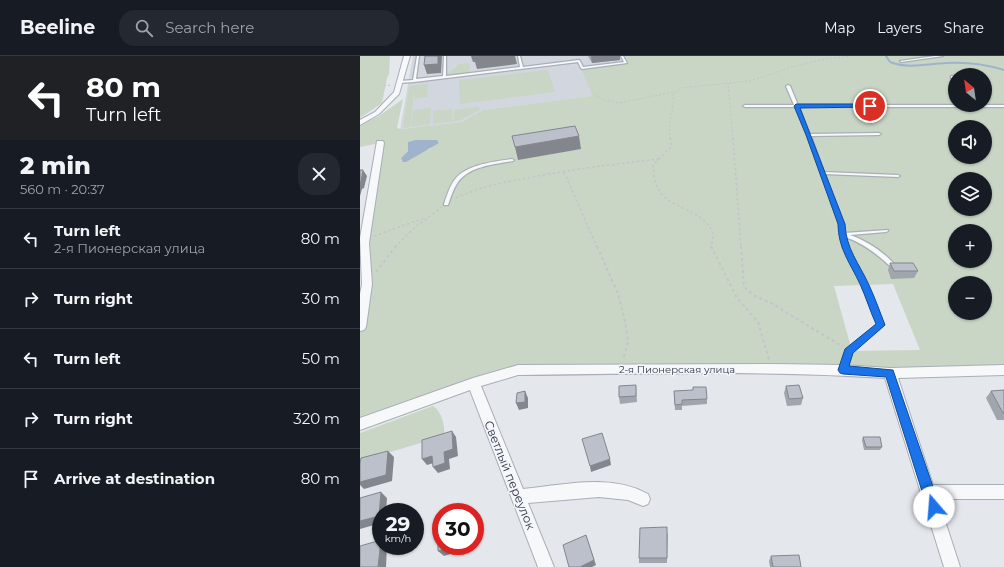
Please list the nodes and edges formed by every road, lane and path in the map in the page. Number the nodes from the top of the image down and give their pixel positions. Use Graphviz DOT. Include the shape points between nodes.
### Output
graph roads {
  1 [pos="407,56"];
  2 [pos="418,56"];
  3 [pos="445,56"];
  4 [pos="519,56"];
  5 [pos="577,56"];
  6 [pos="622,56"];
  7 [pos="851,56"];
  8 [pos="942,56"];
  9 [pos="579,61"];
  10 [pos="901,61"];
  11 [pos="522,67"];
  12 [pos="444,77"];
  13 [pos="414,81"];
  14 [pos="732,82"];
  15 [pos="397,84"];
  16 [pos="384,86"];
  17 [pos="788,86"];
  18 [pos="674,92"];
  19 [pos="594,94"];
  20 [pos="948,105"];
  21 [pos="745,106"];
  22 [pos="796,106"];
  23 [pos="992,106"];
  24 [pos="1004,106"];
  25 [pos="360,122"];
  26 [pos="879,134"];
  27 [pos="809,135"];
  28 [pos="380,143"];
  29 [pos="659,159"];
  30 [pos="512,160"];
  31 [pos="564,172"];
  32 [pos="822,173"];
  33 [pos="898,176"];
  34 [pos="446,204"];
  35 [pos="426,217"];
  36 [pos="886,231"];
  37 [pos="842,234"];
  38 [pos="363,241"];
  39 [pos="893,266"];
  40 [pos="366,284"];
  41 [pos="360,328"];
  42 [pos="849,351"];
  43 [pos="620,369"];
  44 [pos="772,369"];
  45 [pos="843,370"];
  46 [pos="1004,370"];
  47 [pos="890,373"];
  48 [pos="474,383"];
  49 [pos="360,424"];
  50 [pos="929,492"];
  51 [pos="1004,492"];
  52 [pos="520,497"];
  53 [pos="643,499"];
  54 [pos="546,567"];
  55 [pos="952,567"];
  1 -- 15 [label="street"];
  2 -- 13 [label="lane"];
  3 -- 12 [label="lane"];
  4 -- 11 [label="lane"];
  5 -- 9 [label="lane"];
  6 -- 9 [label="lane" via="626,63 582,68"];
  7 -- 14 [label="path" via="795,66 750,81"];
  8 -- 10 [label="lane"];
  9 -- 11 [label="lane"];
  11 -- 12 [label="lane"];
  12 -- 13 [label="lane"];
  13 -- 15 [label="lane"];
  14 -- 18 [label="path" via="690,86"];
  14 -- 42 [label="path" via="728,84 728,98 737,178 744,287"];
  15 -- 16 [label="path"];
  15 -- 25 [label="street" via="397,93 390,102"];
  17 -- 22 [label="lane"];
  18 -- 19 [label="path" via="619,103 604,100"];
  18 -- 29 [label="path" via="669,130 672,146"];
  20 -- 22 [label="lane"];
  21 -- 22 [label="lane"];
  22 -- 27 [label="lane"];
  23 -- 24 [label="lane"];
  26 -- 27 [label="lane"];
  27 -- 32 [label="lane"];
  28 -- 38 [label="street"];
  29 -- 31 [label="path"];
  29 -- 44 [label="path" via="653,165 658,190 665,198 706,221 713,235 711,246 726,278 737,298 758,322"];
  30 -- 34 [label="lane" via="486,165 462,176 453,185"];
  31 -- 34 [label="path" via="475,189"];
  31 -- 43 [label="path" via="618,294 628,342"];
  32 -- 33 [label="lane"];
  32 -- 37 [label="lane" via="841,224"];
  34 -- 35 [label="path"];
  35 -- 38 [label="path"];
  35 -- 40 [label="path" via="394,246"];
  36 -- 37 [label="lane"];
  37 -- 39 [label="lane" via="858,239"];
  37 -- 42 [label="lane" via="845,248 881,325"];
  38 -- 40 [label="street"];
  40 -- 41 [label="street"];
  42 -- 45 [label="lane"];
  43 -- 44 [label="street, 2-я Пионерская улица"];
  43 -- 48 [label="street, 2-я Пионерская улица" via="518,370 497,374"];
  44 -- 45 [label="street, 2-я Пионерская улица"];
  45 -- 47 [label="street, 2-я Пионерская улица"];
  46 -- 47 [label="street, 2-я Пионерская улица"];
  47 -- 50 [label="street"];
  48 -- 49 [label="street, 2-я Пионерская улица"];
  48 -- 52 [label="street, Светлый переулок"];
  50 -- 51 [label="street"];
  50 -- 55 [label="street"];
  52 -- 53 [label="street" via="559,491 604,490 627,492"];
  52 -- 54 [label="street, Светлый переулок"];
}
